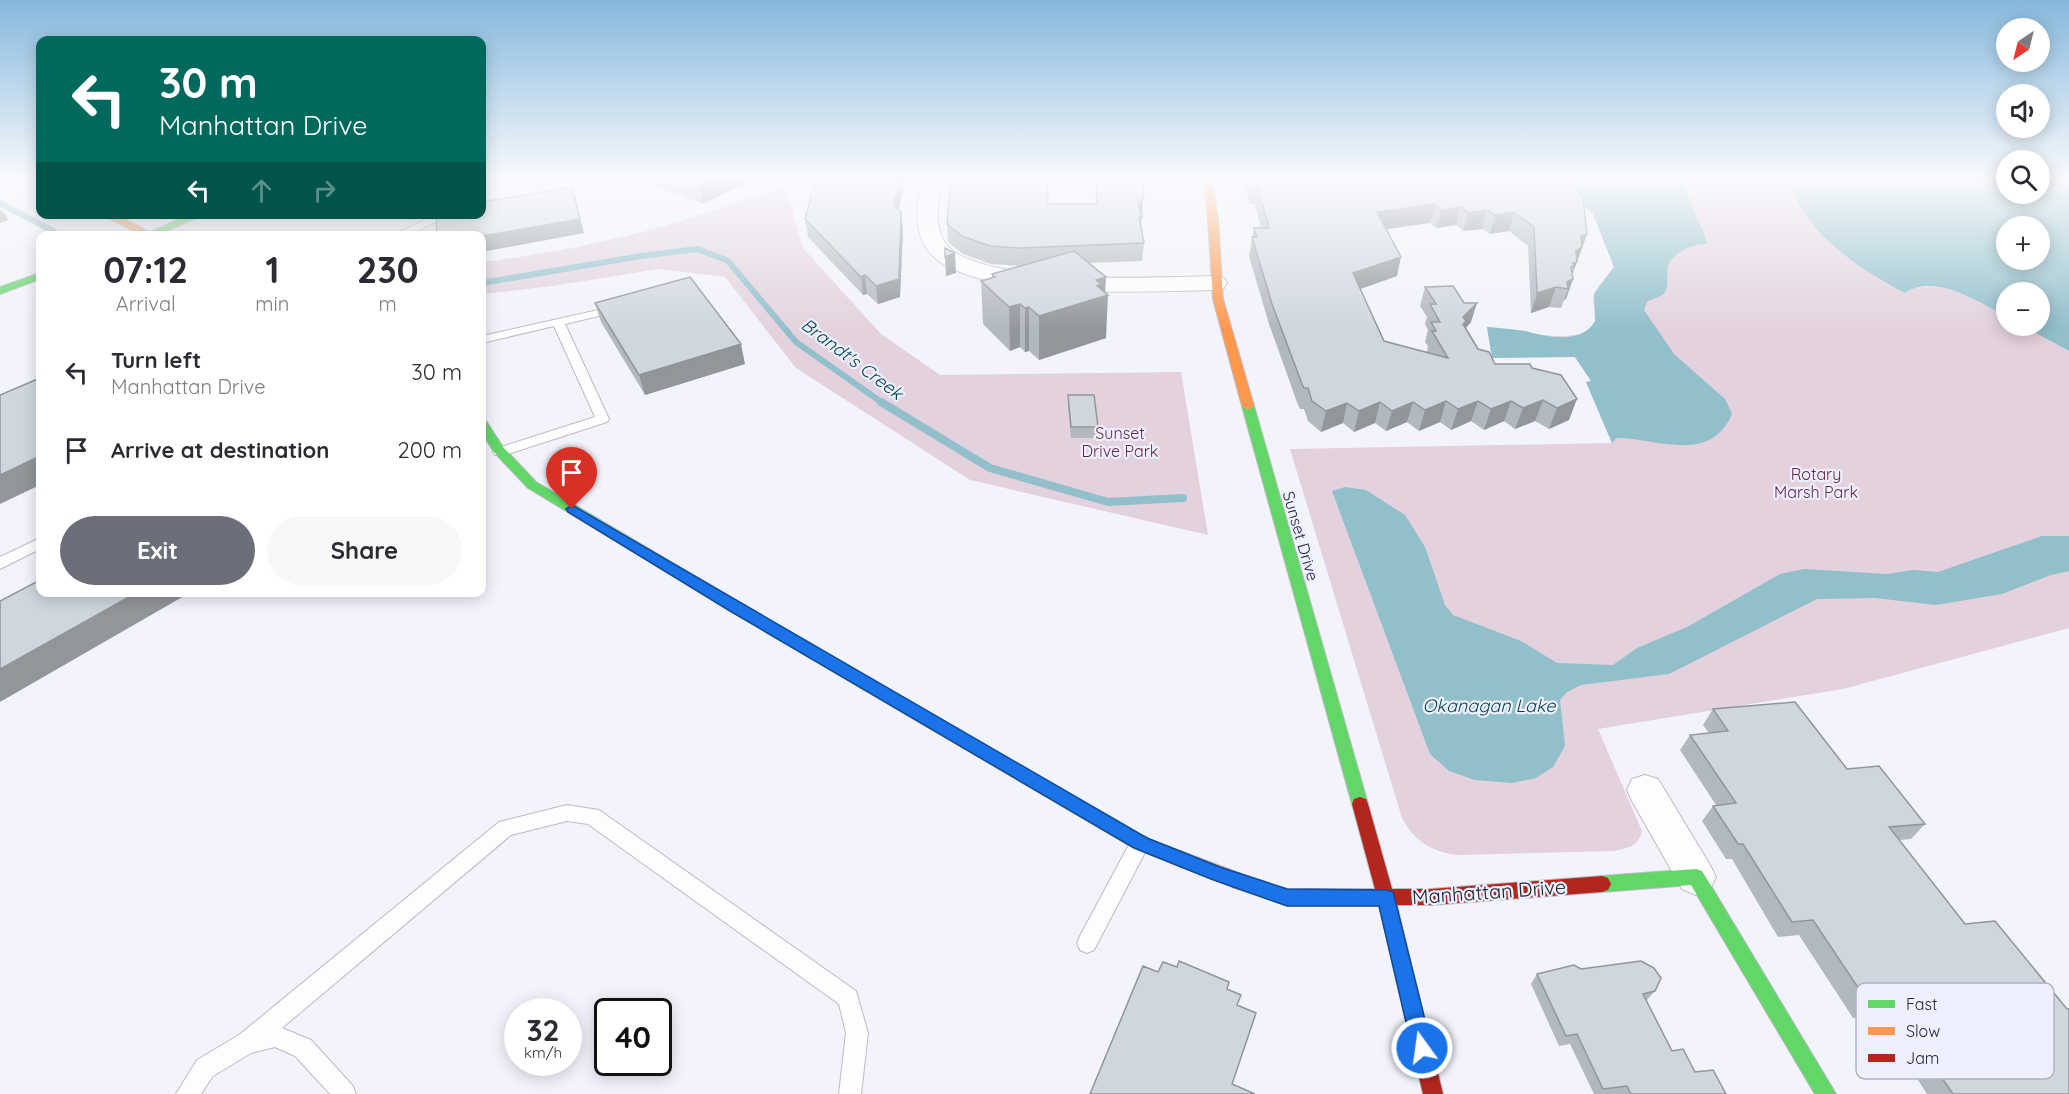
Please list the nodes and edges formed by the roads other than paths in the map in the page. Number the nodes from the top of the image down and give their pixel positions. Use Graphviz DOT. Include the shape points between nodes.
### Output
graph roads {
  1 [pos="929,229"];
  2 [pos="1213,229"];
  3 [pos="36,278"];
  4 [pos="1216,283"];
  5 [pos="0,291"];
  6 [pos="624,307"];
  7 [pos="558,322"];
  8 [pos="486,338"];
  9 [pos="486,430"];
  10 [pos="500,452"];
  11 [pos="36,545"];
  12 [pos="0,564"];
  13 [pos="1645,790"];
  14 [pos="1140,843"];
  15 [pos="1696,877"];
  16 [pos="1386,898"];
  17 [pos="1087,943"];
  18 [pos="247,1043"];
  19 [pos="187,1094"];
  20 [pos="345,1094"];
  21 [pos="850,1094"];
  22 [pos="1433,1094"];
  23 [pos="1826,1094"];
  1 -- 4 [label="street" via="943,255 961,265 1014,278"];
  2 -- 4 [label="street, Sunset Drive"];
  3 -- 5 [label="street"];
  4 -- 16 [label="street, Sunset Drive"];
  6 -- 7 [label="lane"];
  7 -- 8 [label="lane"];
  7 -- 10 [label="lane" via="602,419"];
  9 -- 10 [label="street, Manhattan Drive"];
  10 -- 14 [label="street, Manhattan Drive" via="532,485"];
  11 -- 12 [label="lane"];
  13 -- 15 [label="street"];
  14 -- 16 [label="street, Manhattan Drive" via="1287,897"];
  14 -- 17 [label="lane"];
  15 -- 16 [label="street, Manhattan Drive"];
  15 -- 23 [label="street"];
  16 -- 22 [label="street, Sunset Drive"];
  18 -- 19 [label="lane" via="205,1068"];
  18 -- 20 [label="lane" via="275,1036 303,1048"];
  18 -- 21 [label="lane" via="506,828 567,813 592,816 848,998 857,1033"];
}
